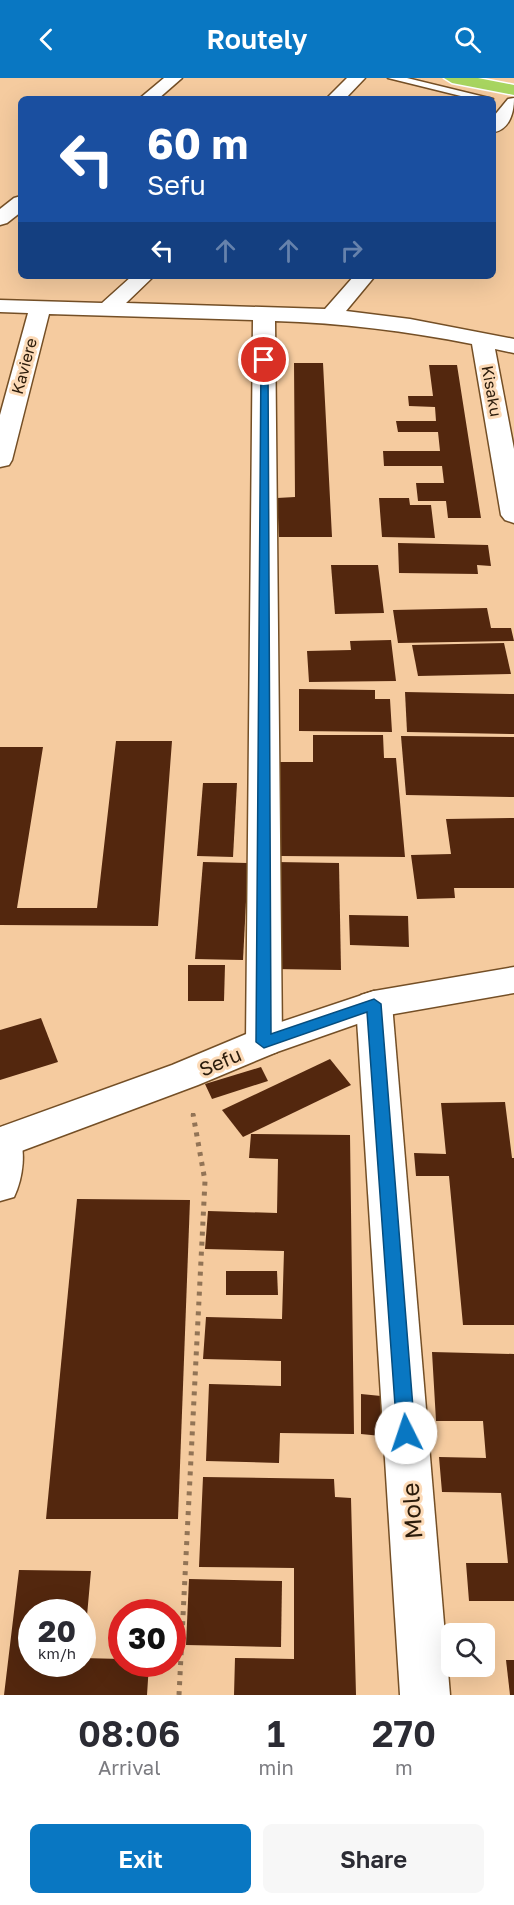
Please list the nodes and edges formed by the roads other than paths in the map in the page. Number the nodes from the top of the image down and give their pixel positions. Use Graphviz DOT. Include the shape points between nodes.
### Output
graph roads {
  1 [pos="174,78"];
  2 [pos="357,78"];
  3 [pos="393,78"];
  4 [pos="453,78"];
  5 [pos="152,96"];
  6 [pos="337,96"];
  7 [pos="474,96"];
  8 [pos="496,100"];
  9 [pos="514,101"];
  10 [pos="496,124"];
  11 [pos="18,204"];
  12 [pos="0,219"];
  13 [pos="141,279"];
  14 [pos="362,279"];
  15 [pos="0,306"];
  16 [pos="40,307"];
  17 [pos="109,308"];
  18 [pos="264,313"];
  19 [pos="331,316"];
  20 [pos="482,339"];
  21 [pos="514,346"];
  22 [pos="0,460"];
  23 [pos="514,515"];
  24 [pos="514,980"];
  25 [pos="374,1004"];
  26 [pos="264,1042"];
  27 [pos="2,1142"];
  28 [pos="0,1185"];
  29 [pos="425,1695"];
  1 -- 5 [label="street"];
  2 -- 6 [label="street"];
  3 -- 7 [label="lane"];
  4 -- 9 [label="highway"];
  8 -- 9 [label="lane"];
  9 -- 10 [label="street"];
  11 -- 12 [label="street"];
  13 -- 17 [label="street"];
  14 -- 19 [label="street"];
  15 -- 16 [label="street"];
  16 -- 17 [label="street"];
  16 -- 22 [label="street, Kaviere"];
  17 -- 18 [label="street"];
  18 -- 19 [label="street"];
  18 -- 26 [label="street"];
  19 -- 20 [label="street"];
  20 -- 21 [label="street"];
  20 -- 23 [label="street, Kisaku"];
  24 -- 25 [label="street, Sefu"];
  25 -- 26 [label="street, Sefu"];
  25 -- 29 [label="street, Mole"];
  26 -- 27 [label="street, Sefu"];
  27 -- 28 [label="street"];
}
